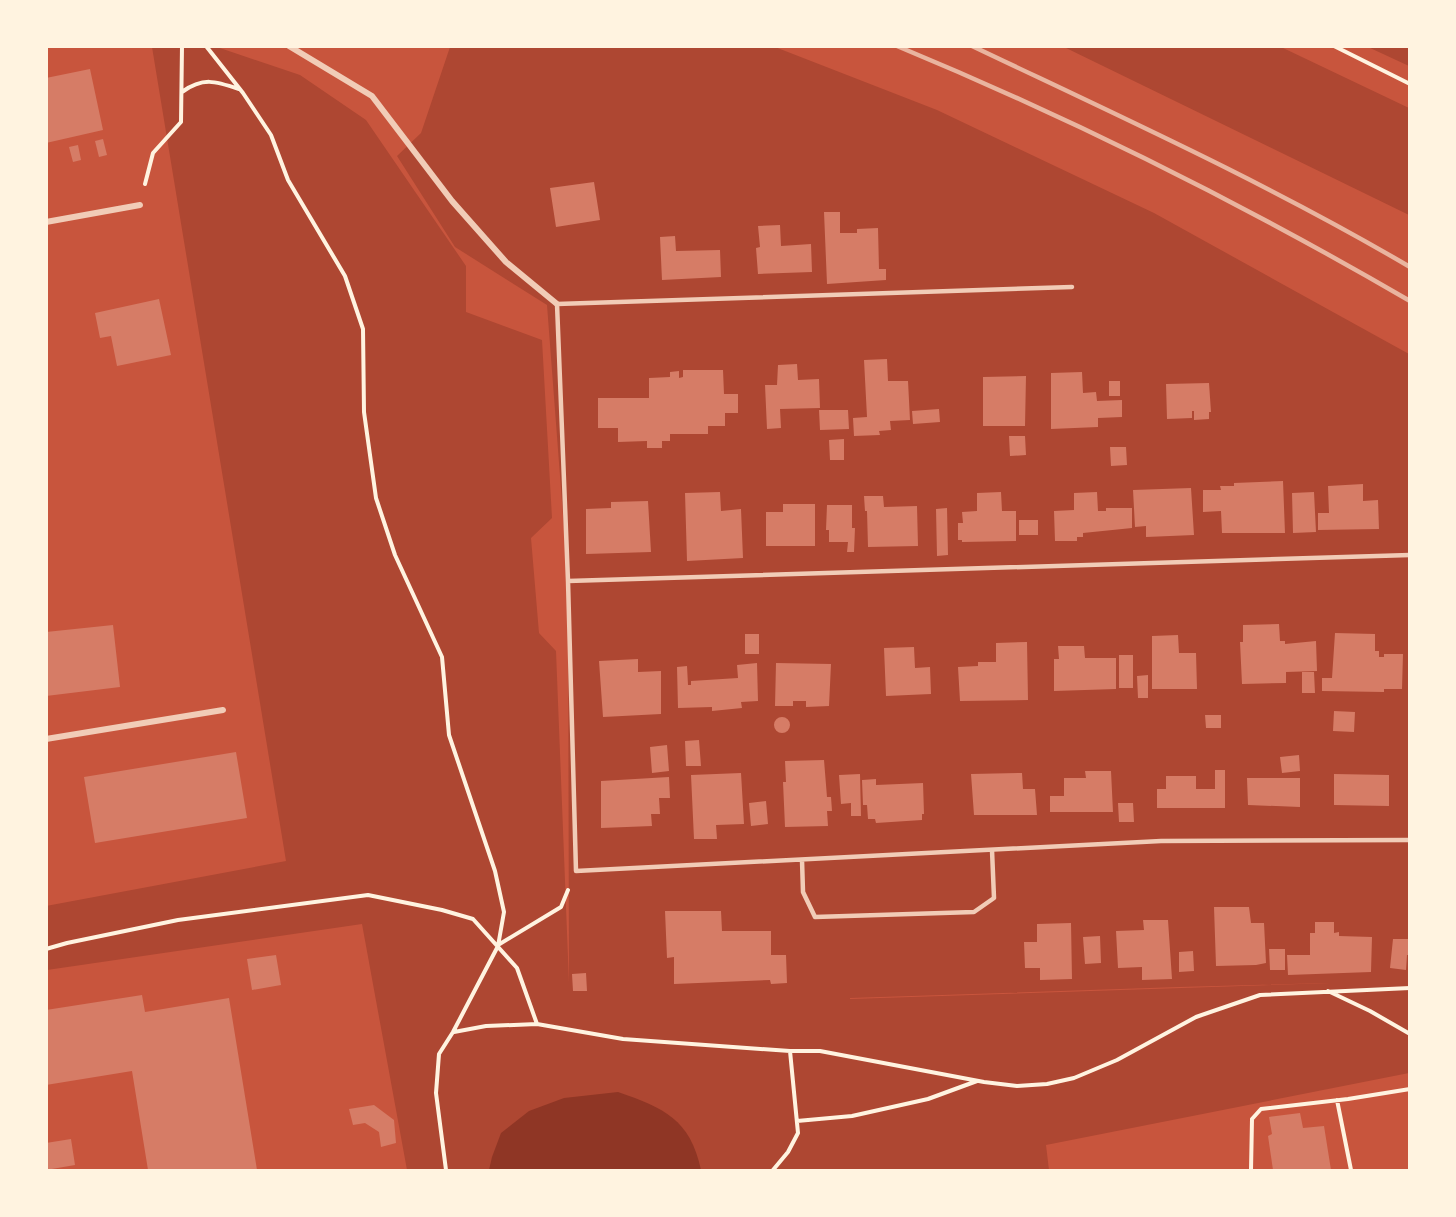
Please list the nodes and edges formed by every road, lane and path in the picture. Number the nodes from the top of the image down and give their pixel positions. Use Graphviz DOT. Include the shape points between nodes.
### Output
graph roads {
  1 [pos="182,46"];
  2 [pos="206,46"];
  3 [pos="290,46"];
  4 [pos="1334,46"];
  5 [pos="1410,84"];
  6 [pos="240,90"];
  7 [pos="181,92"];
  8 [pos="140,205"];
  9 [pos="46,222"];
  10 [pos="1072,286"];
  11 [pos="557,304"];
  12 [pos="1410,555"];
  13 [pos="568,581"];
  14 [pos="223,710"];
  15 [pos="46,739"];
  16 [pos="1410,840"];
  17 [pos="992,850"];
  18 [pos="802,860"];
  19 [pos="576,871"];
  20 [pos="498,946"];
  21 [pos="46,949"];
  22 [pos="1410,988"];
  23 [pos="1328,991"];
  24 [pos="537,1024"];
  25 [pos="453,1032"];
  26 [pos="1410,1034"];
  27 [pos="790,1051"];
  28 [pos="978,1081"];
  29 [pos="1410,1089"];
  30 [pos="1337,1100"];
  31 [pos="797,1121"];
  32 [pos="446,1170"];
  33 [pos="773,1170"];
  34 [pos="1251,1170"];
  35 [pos="1351,1170"];
  1 -- 7 [label="path"];
  2 -- 6 [label="path"];
  3 -- 11 [label="street" via="372,96 452,201 506,262"];
  4 -- 5 [label="path"];
  6 -- 7 [label="path" via="215,81 194,83"];
  6 -- 20 [label="path" via="271,135 288,180 345,276 363,329 364,412 376,498 395,555 441,657 449,735 495,871 504,912"];
  7 -- 8 [label="path" via="181,122 153,153"];
  8 -- 9 [label="street"];
  10 -- 11 [label="lane"];
  11 -- 13 [label="lane"];
  12 -- 13 [label="lane"];
  13 -- 19 [label="lane"];
  14 -- 15 [label="street"];
  16 -- 17 [label="lane" via="1161,841"];
  17 -- 18 [label="lane"];
  17 -- 18 [label="lane" via="994,898 974,912 815,917 803,892"];
  18 -- 19 [label="lane"];
  19 -- 20 [label="path" via="561,907"];
  20 -- 21 [label="path" via="473,919 368,895 178,920"];
  20 -- 24 [label="path" via="517,968"];
  20 -- 25 [label="path"];
  22 -- 23 [label="path"];
  23 -- 26 [label="path"];
  23 -- 28 [label="path" via="1260,995 1196,1017 1117,1060 1074,1078 1017,1086"];
  24 -- 25 [label="path"];
  24 -- 27 [label="path" via="623,1039"];
  25 -- 32 [label="path" via="439,1054 436,1093"];
  27 -- 28 [label="path" via="820,1051"];
  27 -- 31 [label="path"];
  28 -- 31 [label="path" via="928,1099 852,1116"];
  29 -- 30 [label="path"];
  30 -- 34 [label="path" via="1262,1109 1252,1119"];
  30 -- 35 [label="path"];
  31 -- 33 [label="path" via="798,1133"];
}
